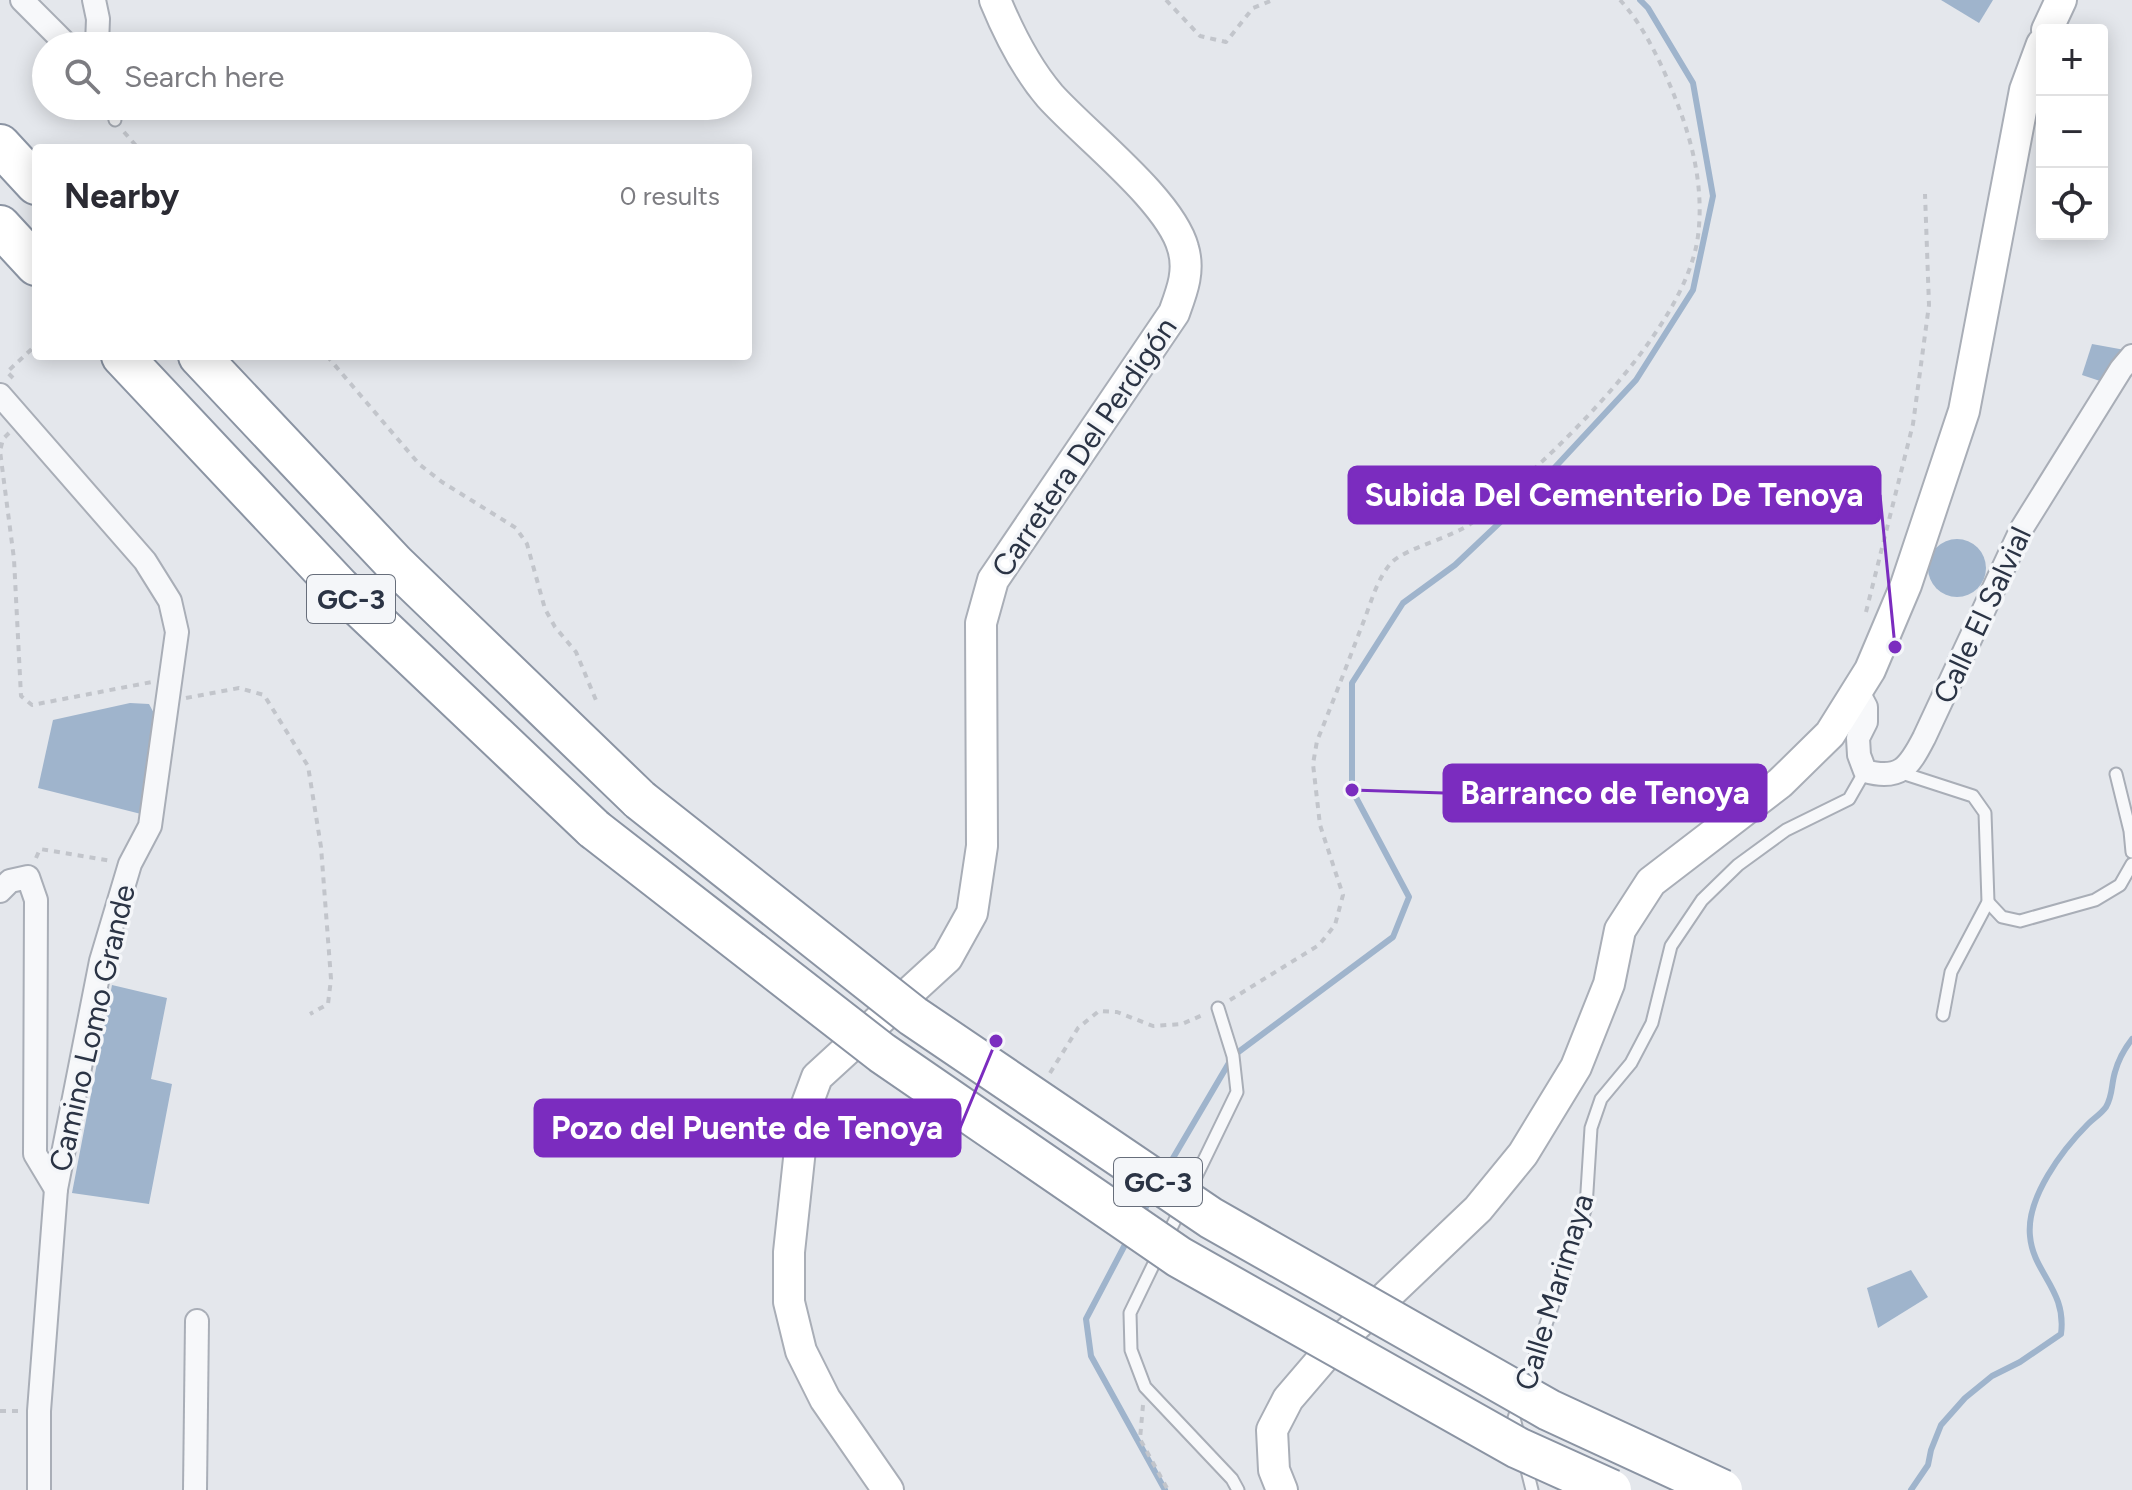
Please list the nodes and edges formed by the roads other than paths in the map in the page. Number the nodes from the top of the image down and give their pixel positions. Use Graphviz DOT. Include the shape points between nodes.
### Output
graph roads {
  1 [pos="22,0"];
  2 [pos="94,0"];
  3 [pos="995,0"];
  4 [pos="2061,0"];
  5 [pos="2050,24"];
  6 [pos="54,32"];
  7 [pos="97,32"];
  8 [pos="2036,60"];
  9 [pos="0,145"];
  10 [pos="32,180"];
  11 [pos="0,226"];
  12 [pos="32,261"];
  13 [pos="2132,356"];
  14 [pos="126,360"];
  15 [pos="203,360"];
  16 [pos="0,395"];
  17 [pos="1857,690"];
  18 [pos="1865,771"];
  19 [pos="1899,772"];
  20 [pos="2116,774"];
  21 [pos="2132,852"];
  22 [pos="2132,864"];
  23 [pos="0,891"];
  24 [pos="1988,902"];
  25 [pos="1218,1008"];
  26 [pos="1943,1015"];
  27 [pos="56,1189"];
  28 [pos="197,1321"];
  29 [pos="39,1490"];
  30 [pos="195,1490"];
  31 [pos="888,1490"];
  32 [pos="1238,1490"];
  33 [pos="1282,1490"];
  34 [pos="1532,1490"];
  35 [pos="1611,1490"];
  36 [pos="1722,1490"];
  1 -- 6 [label="street"];
  2 -- 7 [label="street"];
  3 -- 31 [label="main road, Carretera Del Perdigón" via="1009,35 1049,94 1165,211 1183,247 1187,278 1174,313 993,580 981,623 982,846 972,913 947,958 817,1077 804,1112 789,1302 801,1351 825,1399"];
  4 -- 5 [label="main road"];
  8 -- 17 [label="main road" via="2025,90 1964,411 1906,585"];
  9 -- 10 [label="highway"];
  11 -- 12 [label="highway"];
  13 -- 19 [label="street, Calle El Salvial" via="2022,528 1912,762"];
  14 -- 35 [label="highway, GC-3, bridge" via="340,588 594,829 882,1053 1179,1257 1518,1448"];
  15 -- 36 [label="highway, GC-3, bridge" via="395,564 640,800 913,1016 1211,1218 1549,1410"];
  16 -- 27 [label="street, Camino Lomo Grande" via="145,561 170,601 177,632 150,826 130,864 101,961"];
  17 -- 18 [label="street" via="1866,707 1858,738"];
  17 -- 33 [label="main road" via="1830,734 1780,783 1651,882 1620,930 1609,984 1576,1067 1523,1154 1478,1209 1330,1350 1288,1399 1272,1430 1274,1470"];
  18 -- 19 [label="street" via="1882,776"];
  18 -- 34 [label="lane, Calle Marimaya" via="1849,799 1786,830 1738,865 1702,900 1671,946 1652,1023 1631,1063 1601,1099 1591,1128 1586,1207 1514,1418"];
  19 -- 24 [label="lane" via="1973,796 1985,813"];
  20 -- 21 [label="lane"];
  22 -- 24 [label="lane" via="2120,885 2095,900 2020,921 2002,917"];
  23 -- 27 [label="street" via="10,881 28,877 36,900 35,1154"];
  24 -- 26 [label="lane" via="1951,972"];
  25 -- 32 [label="lane" via="1233,1056 1237,1092 1130,1313 1131,1350 1145,1387"];
  27 -- 29 [label="street, Camino Lomo Grande" via="39,1411"];
  28 -- 30 [label="street"];
}
